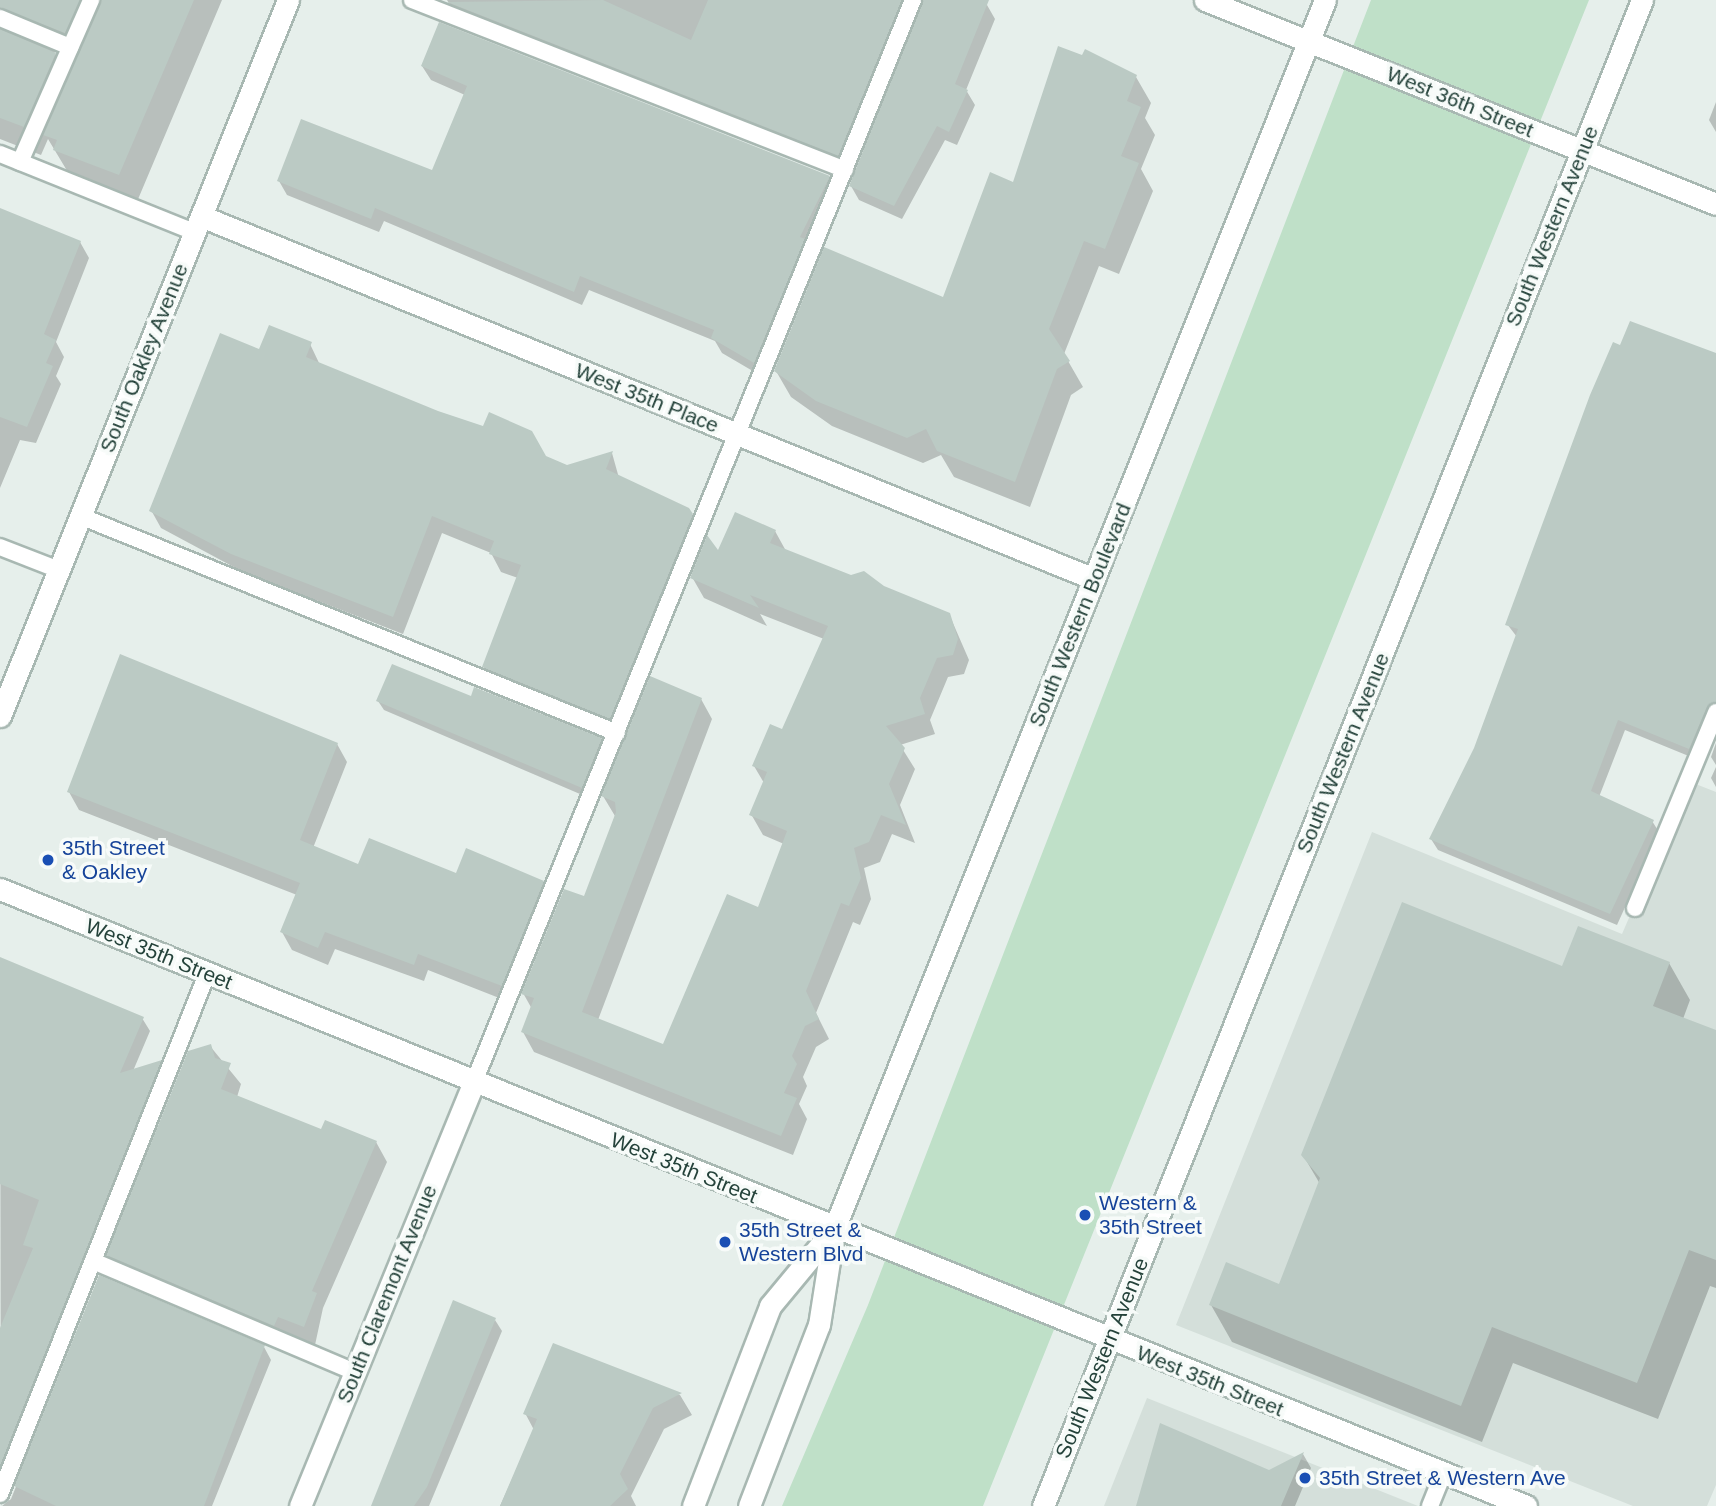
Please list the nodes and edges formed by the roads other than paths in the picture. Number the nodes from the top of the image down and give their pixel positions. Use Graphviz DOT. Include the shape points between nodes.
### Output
graph roads {
  1 [pos="91,0"];
  2 [pos="288,0"];
  3 [pos="412,0"];
  4 [pos="913,0"];
  5 [pos="1325,0"];
  6 [pos="1642,0"];
  7 [pos="1210,1"];
  8 [pos="0,18"];
  9 [pos="1308,42"];
  10 [pos="71,47"];
  11 [pos="1582,151"];
  12 [pos="0,154"];
  13 [pos="20,162"];
  14 [pos="845,170"];
  15 [pos="1716,204"];
  16 [pos="197,224"];
  17 [pos="738,435"];
  18 [pos="80,516"];
  19 [pos="0,547"];
  20 [pos="59,570"];
  21 [pos="1094,579"];
  22 [pos="1716,712"];
  23 [pos="0,716"];
  24 [pos="617,733"];
  25 [pos="0,889"];
  26 [pos="1635,908"];
  27 [pos="207,974"];
  28 [pos="474,1082"];
  29 [pos="834,1229"];
  30 [pos="93,1261"];
  31 [pos="1109,1340"];
  32 [pos="355,1372"];
  33 [pos="1443,1473"];
  34 [pos="0,1494"];
  35 [pos="300,1506"];
  36 [pos="693,1506"];
  37 [pos="749,1506"];
  38 [pos="1044,1506"];
  39 [pos="1430,1506"];
  40 [pos="1526,1506"];
  1 -- 10 [label="lane"];
  2 -- 16 [label="street, South Oakley Avenue"];
  3 -- 14 [label="lane"];
  4 -- 14 [label="lane"];
  5 -- 9 [label="street, South Western Boulevard"];
  6 -- 11 [label="street, South Western Avenue"];
  7 -- 9 [label="street, West 36th Street"];
  8 -- 10 [label="lane"];
  9 -- 11 [label="street, West 36th Street"];
  9 -- 21 [label="street, South Western Boulevard"];
  10 -- 13 [label="lane"];
  11 -- 15 [label="street, West 36th Street"];
  11 -- 31 [label="street, South Western Avenue"];
  12 -- 13 [label="lane"];
  13 -- 16 [label="lane"];
  14 -- 17 [label="lane"];
  16 -- 17 [label="street, West 35th Place"];
  16 -- 18 [label="street, South Oakley Avenue"];
  17 -- 21 [label="street, West 35th Place"];
  17 -- 24 [label="lane"];
  18 -- 20 [label="street, South Oakley Avenue"];
  18 -- 24 [label="lane"];
  19 -- 20 [label="lane"];
  20 -- 23 [label="street, South Oakley Avenue"];
  21 -- 29 [label="street, South Western Boulevard"];
  22 -- 26 [label="lane"];
  24 -- 28 [label="lane"];
  25 -- 27 [label="street, West 35th Street"];
  27 -- 28 [label="street, West 35th Street"];
  27 -- 30 [label="lane"];
  28 -- 29 [label="street, West 35th Street"];
  28 -- 32 [label="street, South Claremont Avenue"];
  29 -- 31 [label="street, West 35th Street"];
  29 -- 36 [label="street, South Western Boulevard" via="770,1306"];
  29 -- 37 [label="street, South Western Boulevard" via="819,1325"];
  30 -- 32 [label="lane"];
  30 -- 34 [label="lane"];
  31 -- 33 [label="street, West 35th Street"];
  31 -- 38 [label="street, South Western Avenue"];
  32 -- 35 [label="street, South Claremont Avenue"];
  33 -- 39 [label="lane"];
  33 -- 40 [label="street, West 35th Street"];
}
